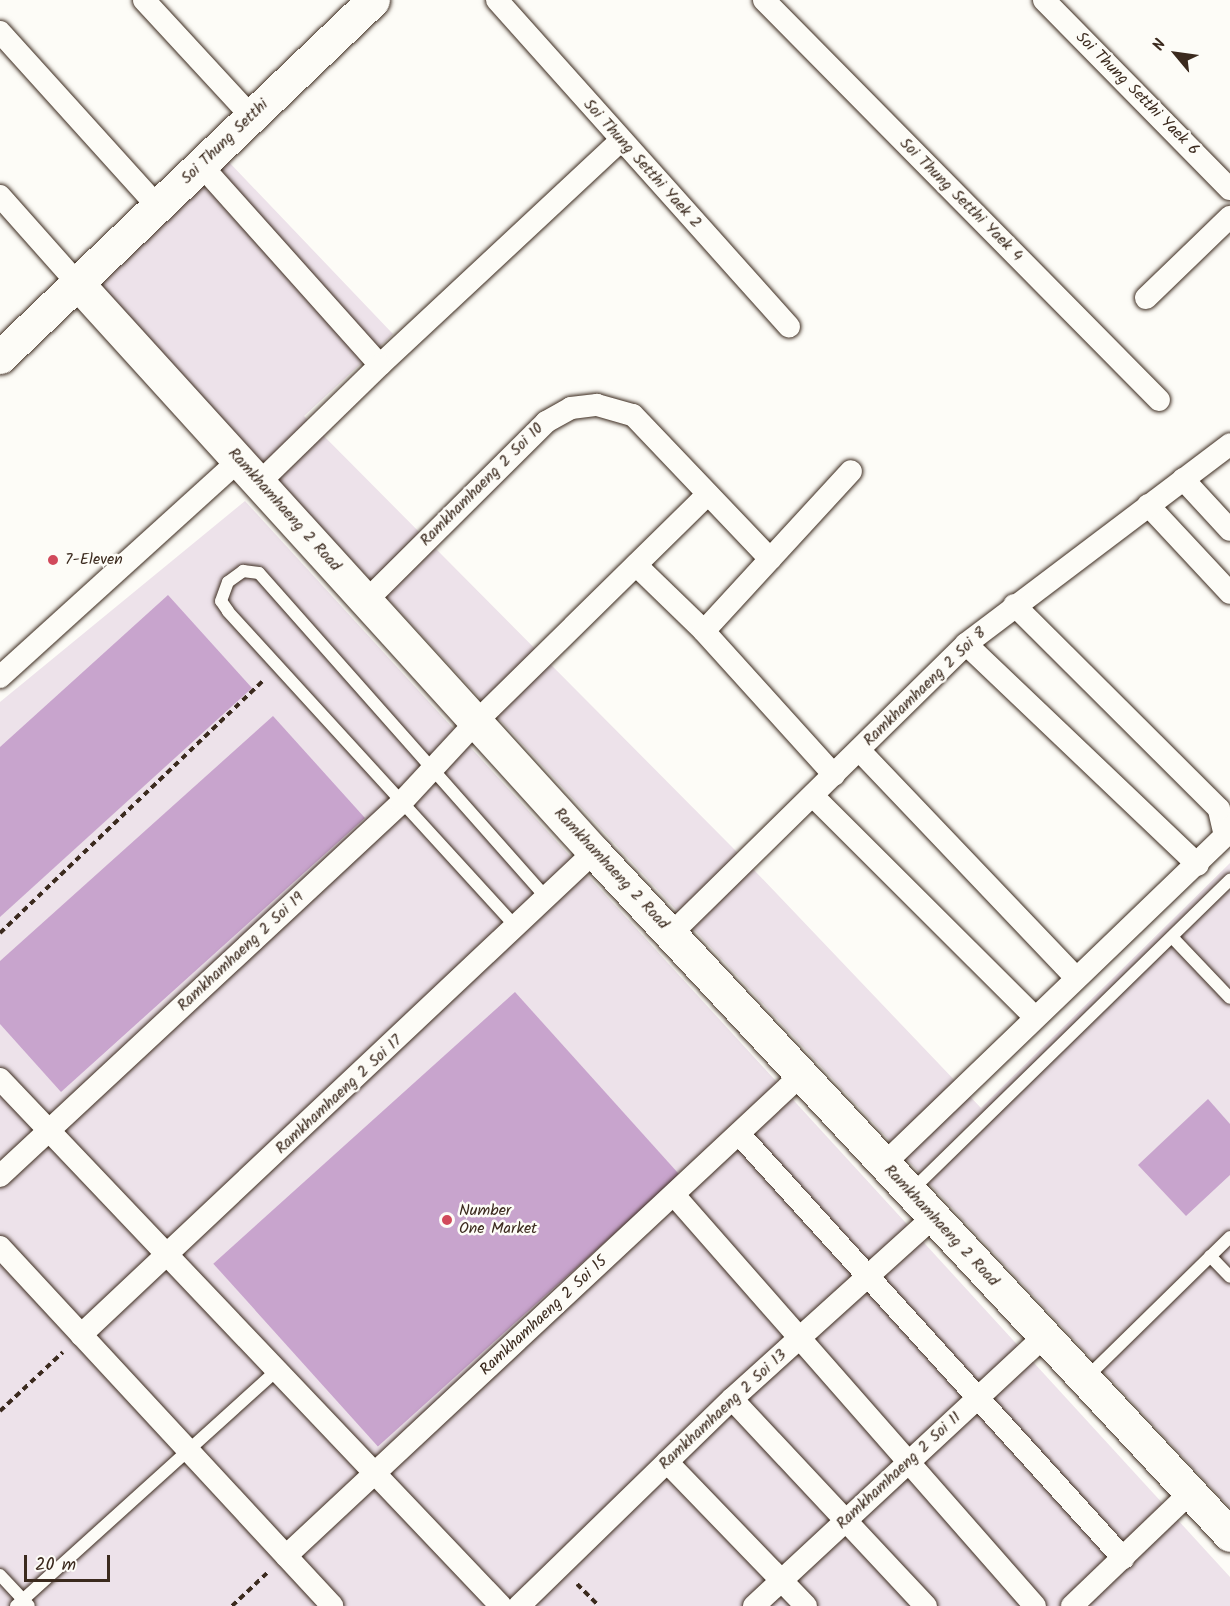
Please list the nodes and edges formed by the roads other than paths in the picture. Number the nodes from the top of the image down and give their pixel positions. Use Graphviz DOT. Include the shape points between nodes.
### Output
graph roads {
  1 [pos="144,0"];
  2 [pos="373,0"];
  3 [pos="497,0"];
  4 [pos="764,0"];
  5 [pos="1044,0"];
  6 [pos="0,32"];
  7 [pos="251,116"];
  8 [pos="620,141"];
  9 [pos="201,165"];
  10 [pos="1230,189"];
  11 [pos="0,196"];
  12 [pos="158,207"];
  13 [pos="1230,218"];
  14 [pos="79,285"];
  15 [pos="1146,298"];
  16 [pos="789,327"];
  17 [pos="0,357"];
  18 [pos="380,365"];
  19 [pos="1159,400"];
  20 [pos="1230,444"];
  21 [pos="249,471"];
  22 [pos="851,471"];
  23 [pos="1183,479"];
  24 [pos="708,494"];
  25 [pos="1148,505"];
  26 [pos="1230,531"];
  27 [pos="770,559"];
  28 [pos="636,565"];
  29 [pos="1230,593"];
  30 [pos="366,601"];
  31 [pos="1014,605"];
  32 [pos="704,631"];
  33 [pos="966,644"];
  34 [pos="0,677"];
  35 [pos="476,722"];
  36 [pos="860,752"];
  37 [pos="433,772"];
  38 [pos="834,776"];
  39 [pos="813,796"];
  40 [pos="401,803"];
  41 [pos="594,852"];
  42 [pos="1198,865"];
  43 [pos="1230,880"];
  44 [pos="547,898"];
  45 [pos="517,928"];
  46 [pos="670,934"];
  47 [pos="1172,937"];
  48 [pos="1075,977"];
  49 [pos="1230,998"];
  50 [pos="1035,1017"];
  51 [pos="801,1075"];
  52 [pos="0,1079"];
  53 [pos="48,1130"];
  54 [pos="740,1135"];
  55 [pos="884,1164"];
  56 [pos="0,1176"];
  57 [pos="908,1193"];
  58 [pos="674,1196"];
  59 [pos="932,1218"];
  60 [pos="1230,1237"];
  61 [pos="0,1247"];
  62 [pos="168,1255"];
  63 [pos="1210,1256"];
  64 [pos="1230,1277"];
  65 [pos="867,1279"];
  66 [pos="81,1335"];
  67 [pos="1045,1336"];
  68 [pos="798,1340"];
  69 [pos="277,1370"];
  70 [pos="1082,1382"];
  71 [pos="732,1398"];
  72 [pos="976,1399"];
  73 [pos="188,1450"];
  74 [pos="667,1462"];
  75 [pos="908,1463"];
  76 [pos="375,1473"];
  77 [pos="1191,1492"];
  78 [pos="846,1520"];
  79 [pos="1230,1535"];
  80 [pos="285,1556"];
  81 [pos="1123,1558"];
  82 [pos="0,1575"];
  83 [pos="782,1579"];
  84 [pos="23,1604"];
  85 [pos="332,1606"];
  86 [pos="501,1606"];
  87 [pos="519,1606"];
  88 [pos="754,1606"];
  89 [pos="806,1606"];
  90 [pos="926,1606"];
  91 [pos="1035,1606"];
  92 [pos="1072,1606"];
  1 -- 7 [label="street"];
  2 -- 7 [label="main road, Soi Thung Setthi"];
  3 -- 8 [label="street, Soi Thung Setthi Yaek 2"];
  4 -- 19 [label="street, Soi Thung Setthi Yaek 4"];
  5 -- 10 [label="street, Soi Thung Setthi Yaek 6"];
  6 -- 12 [label="street"];
  7 -- 9 [label="main road, Soi Thung Setthi"];
  8 -- 16 [label="street, Soi Thung Setthi Yaek 2"];
  8 -- 18 [label="street"];
  9 -- 12 [label="main road, Soi Thung Setthi"];
  9 -- 18 [label="street"];
  11 -- 14 [label="street, Ramkhamhaeng 2 Road"];
  12 -- 14 [label="main road, Soi Thung Setthi"];
  13 -- 15 [label="street"];
  14 -- 17 [label="main road, Soi Thung Setthi"];
  14 -- 21 [label="main road, Ramkhamhaeng 2 Road"];
  18 -- 21 [label="street"];
  20 -- 23 [label="street, Ramkhamhaeng 2 Soi 8"];
  21 -- 30 [label="main road, Ramkhamhaeng 2 Road"];
  21 -- 34 [label="street"];
  22 -- 27 [label="street"];
  23 -- 25 [label="street, Ramkhamhaeng 2 Soi 8"];
  23 -- 26 [label="street"];
  24 -- 27 [label="street, Ramkhamhaeng 2 Soi 10"];
  24 -- 28 [label="street, Ramkhamhaeng 2 Soi 19"];
  24 -- 30 [label="street, Ramkhamhaeng 2 Soi 10" via="633,415 597,405 571,408 546,422"];
  25 -- 29 [label="street"];
  25 -- 31 [label="street, Ramkhamhaeng 2 Soi 8"];
  27 -- 32 [label="street"];
  28 -- 32 [label="street"];
  28 -- 35 [label="street, Ramkhamhaeng 2 Soi 19"];
  30 -- 35 [label="main road, Ramkhamhaeng 2 Road"];
  31 -- 33 [label="street, Ramkhamhaeng 2 Soi 8"];
  31 -- 42 [label="street" via="1219,809 1226,836"];
  32 -- 38 [label="street"];
  33 -- 36 [label="street, Ramkhamhaeng 2 Soi 8"];
  33 -- 42 [label="street"];
  35 -- 37 [label="street, Ramkhamhaeng 2 Soi 19"];
  35 -- 41 [label="main road, Ramkhamhaeng 2 Road"];
  36 -- 38 [label="street, Ramkhamhaeng 2 Soi 8"];
  36 -- 48 [label="street"];
  37 -- 40 [label="street, Ramkhamhaeng 2 Soi 19"];
  37 -- 40 [label="lane" via="260,573 243,571 221,591 221,601"];
  37 -- 44 [label="lane"];
  38 -- 39 [label="street, Ramkhamhaeng 2 Soi 8"];
  39 -- 46 [label="street, Ramkhamhaeng 2 Soi 8"];
  39 -- 50 [label="street"];
  40 -- 45 [label="lane"];
  40 -- 53 [label="street, Ramkhamhaeng 2 Soi 19"];
  41 -- 44 [label="street, Ramkhamhaeng 2 Soi 17"];
  41 -- 46 [label="main road, Ramkhamhaeng 2 Road"];
  42 -- 48 [label="street"];
  43 -- 47 [label="lane"];
  44 -- 45 [label="street, Ramkhamhaeng 2 Soi 17"];
  45 -- 62 [label="street, Ramkhamhaeng 2 Soi 17"];
  46 -- 51 [label="main road, Ramkhamhaeng 2 Road"];
  47 -- 49 [label="lane"];
  47 -- 57 [label="lane"];
  48 -- 50 [label="street"];
  50 -- 55 [label="street"];
  51 -- 54 [label="street, Ramkhamhaeng 2 Soi 15"];
  51 -- 55 [label="main road, Ramkhamhaeng 2 Road"];
  52 -- 53 [label="street"];
  53 -- 56 [label="street, Ramkhamhaeng 2 Soi 19"];
  53 -- 62 [label="street"];
  54 -- 58 [label="street, Ramkhamhaeng 2 Soi 15"];
  54 -- 65 [label="street"];
  55 -- 57 [label="main road, Ramkhamhaeng 2 Road"];
  57 -- 59 [label="main road, Ramkhamhaeng 2 Road"];
  58 -- 68 [label="street"];
  58 -- 76 [label="street, Ramkhamhaeng 2 Soi 15"];
  59 -- 65 [label="street, Ramkhamhaeng 2 Soi 13"];
  59 -- 67 [label="main road, Ramkhamhaeng 2 Road"];
  60 -- 63 [label="lane"];
  61 -- 66 [label="street"];
  62 -- 66 [label="street, Ramkhamhaeng 2 Soi 17"];
  62 -- 69 [label="street"];
  63 -- 64 [label="lane"];
  63 -- 70 [label="lane"];
  65 -- 68 [label="street, Ramkhamhaeng 2 Soi 13"];
  65 -- 72 [label="street"];
  66 -- 73 [label="street"];
  67 -- 70 [label="main road, Ramkhamhaeng 2 Road"];
  67 -- 72 [label="street, Ramkhamhaeng 2 Soi 11"];
  68 -- 71 [label="street, Ramkhamhaeng 2 Soi 13"];
  68 -- 75 [label="street"];
  69 -- 73 [label="lane"];
  69 -- 76 [label="street"];
  70 -- 77 [label="main road, Ramkhamhaeng 2 Road"];
  71 -- 74 [label="street, Ramkhamhaeng 2 Soi 13"];
  71 -- 78 [label="street"];
  72 -- 75 [label="street, Ramkhamhaeng 2 Soi 11"];
  72 -- 81 [label="street"];
  73 -- 80 [label="street"];
  73 -- 84 [label="lane"];
  74 -- 83 [label="street"];
  74 -- 87 [label="street, Ramkhamhaeng 2 Soi 13"];
  75 -- 78 [label="street, Ramkhamhaeng 2 Soi 11"];
  75 -- 91 [label="street"];
  76 -- 80 [label="street, Ramkhamhaeng 2 Soi 15"];
  76 -- 86 [label="street"];
  77 -- 79 [label="main road, Ramkhamhaeng 2 Road"];
  77 -- 81 [label="street"];
  78 -- 83 [label="street, Ramkhamhaeng 2 Soi 11"];
  78 -- 90 [label="street"];
  80 -- 85 [label="street"];
  81 -- 92 [label="street"];
  82 -- 84 [label="lane"];
  83 -- 88 [label="street, Ramkhamhaeng 2 Soi 11"];
  83 -- 89 [label="street"];
}
